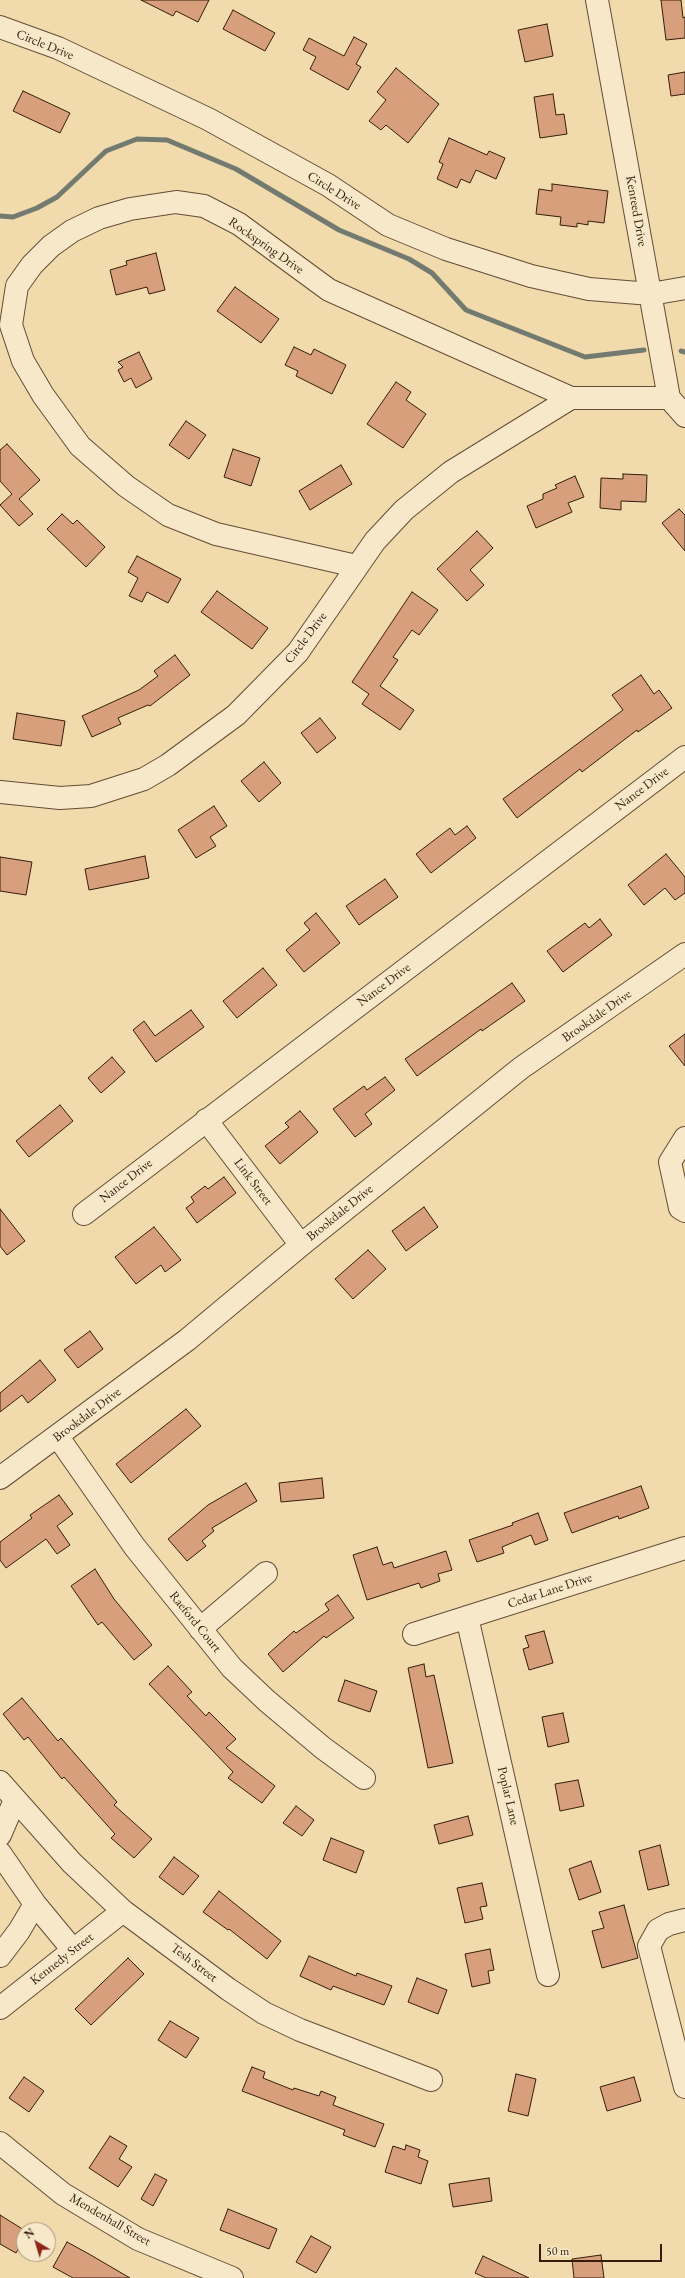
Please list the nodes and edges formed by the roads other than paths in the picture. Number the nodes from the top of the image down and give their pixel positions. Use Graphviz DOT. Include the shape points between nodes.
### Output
graph roads {
  1 [pos="597,0"];
  2 [pos="0,28"];
  3 [pos="685,288"];
  4 [pos="651,294"];
  5 [pos="572,398"];
  6 [pos="669,398"];
  7 [pos="685,416"];
  8 [pos="356,566"];
  9 [pos="685,757"];
  10 [pos="0,792"];
  11 [pos="685,954"];
  12 [pos="206,1120"];
  13 [pos="685,1138"];
  14 [pos="685,1211"];
  15 [pos="84,1214"];
  16 [pos="301,1245"];
  17 [pos="58,1437"];
  18 [pos="0,1478"];
  19 [pos="685,1548"];
  20 [pos="266,1573"];
  21 [pos="467,1617"];
  22 [pos="200,1629"];
  23 [pos="414,1634"];
  24 [pos="364,1778"];
  25 [pos="0,1782"];
  26 [pos="16,1800"];
  27 [pos="0,1835"];
  28 [pos="0,1853"];
  29 [pos="35,1904"];
  30 [pos="123,1911"];
  31 [pos="685,1920"];
  32 [pos="73,1950"];
  33 [pos="0,1956"];
  34 [pos="548,1975"];
  35 [pos="0,2008"];
  36 [pos="431,2080"];
  37 [pos="685,2087"];
  38 [pos="0,2143"];
  39 [pos="232,2278"];
  1 -- 4 [label="street, Kenreed Drive"];
  2 -- 4 [label="street, Circle Drive" via="58,48 208,119 328,186 388,225 446,250 530,276 589,289"];
  3 -- 4 [label="street, Circle Drive"];
  4 -- 6 [label="street, Kenreed Drive"];
  5 -- 6 [label="street, Rockspring Drive"];
  5 -- 8 [label="street, Circle Drive" via="451,472 404,510"];
  5 -- 8 [label="street, Rockspring Drive" via="329,290 238,224 204,206 176,202 130,209 99,218 72,231 51,246 32,265 17,286 11,325 23,361 43,395 80,446 126,486 168,515 216,534"];
  6 -- 7 [label="street"];
  8 -- 10 [label="street, Circle Drive" via="293,657 236,715 168,765 144,779 91,796 60,798"];
  9 -- 12 [label="street, Nance Drive"];
  11 -- 16 [label="street, Brookdale Drive" via="521,1068"];
  12 -- 15 [label="street, Nance Drive"];
  12 -- 16 [label="street, Link Street"];
  13 -- 14 [label="street" via="670,1162 680,1208"];
  16 -- 17 [label="street, Brookdale Drive" via="187,1340"];
  17 -- 18 [label="street, Brookdale Drive"];
  17 -- 22 [label="street, Raeford Court" via="134,1546"];
  19 -- 21 [label="street, Cedar Lane Drive"];
  20 -- 22 [label="street"];
  21 -- 23 [label="street, Cedar Lane Drive"];
  21 -- 34 [label="street, Poplar Lane"];
  22 -- 24 [label="street, Raeford Court" via="232,1668 267,1701"];
  25 -- 26 [label="street, Tesh Street"];
  26 -- 27 [label="street"];
  26 -- 30 [label="street, Tesh Street" via="72,1863"];
  28 -- 29 [label="street"];
  29 -- 32 [label="street"];
  29 -- 33 [label="street"];
  30 -- 32 [label="street, Kennedy Street"];
  30 -- 36 [label="street, Tesh Street" via="264,2013 300,2030"];
  31 -- 37 [label="street" via="658,1930 649,1946"];
  32 -- 35 [label="street, Kennedy Street"];
  38 -- 39 [label="street, Mendenhall Street" via="63,2194 138,2239"];
}
